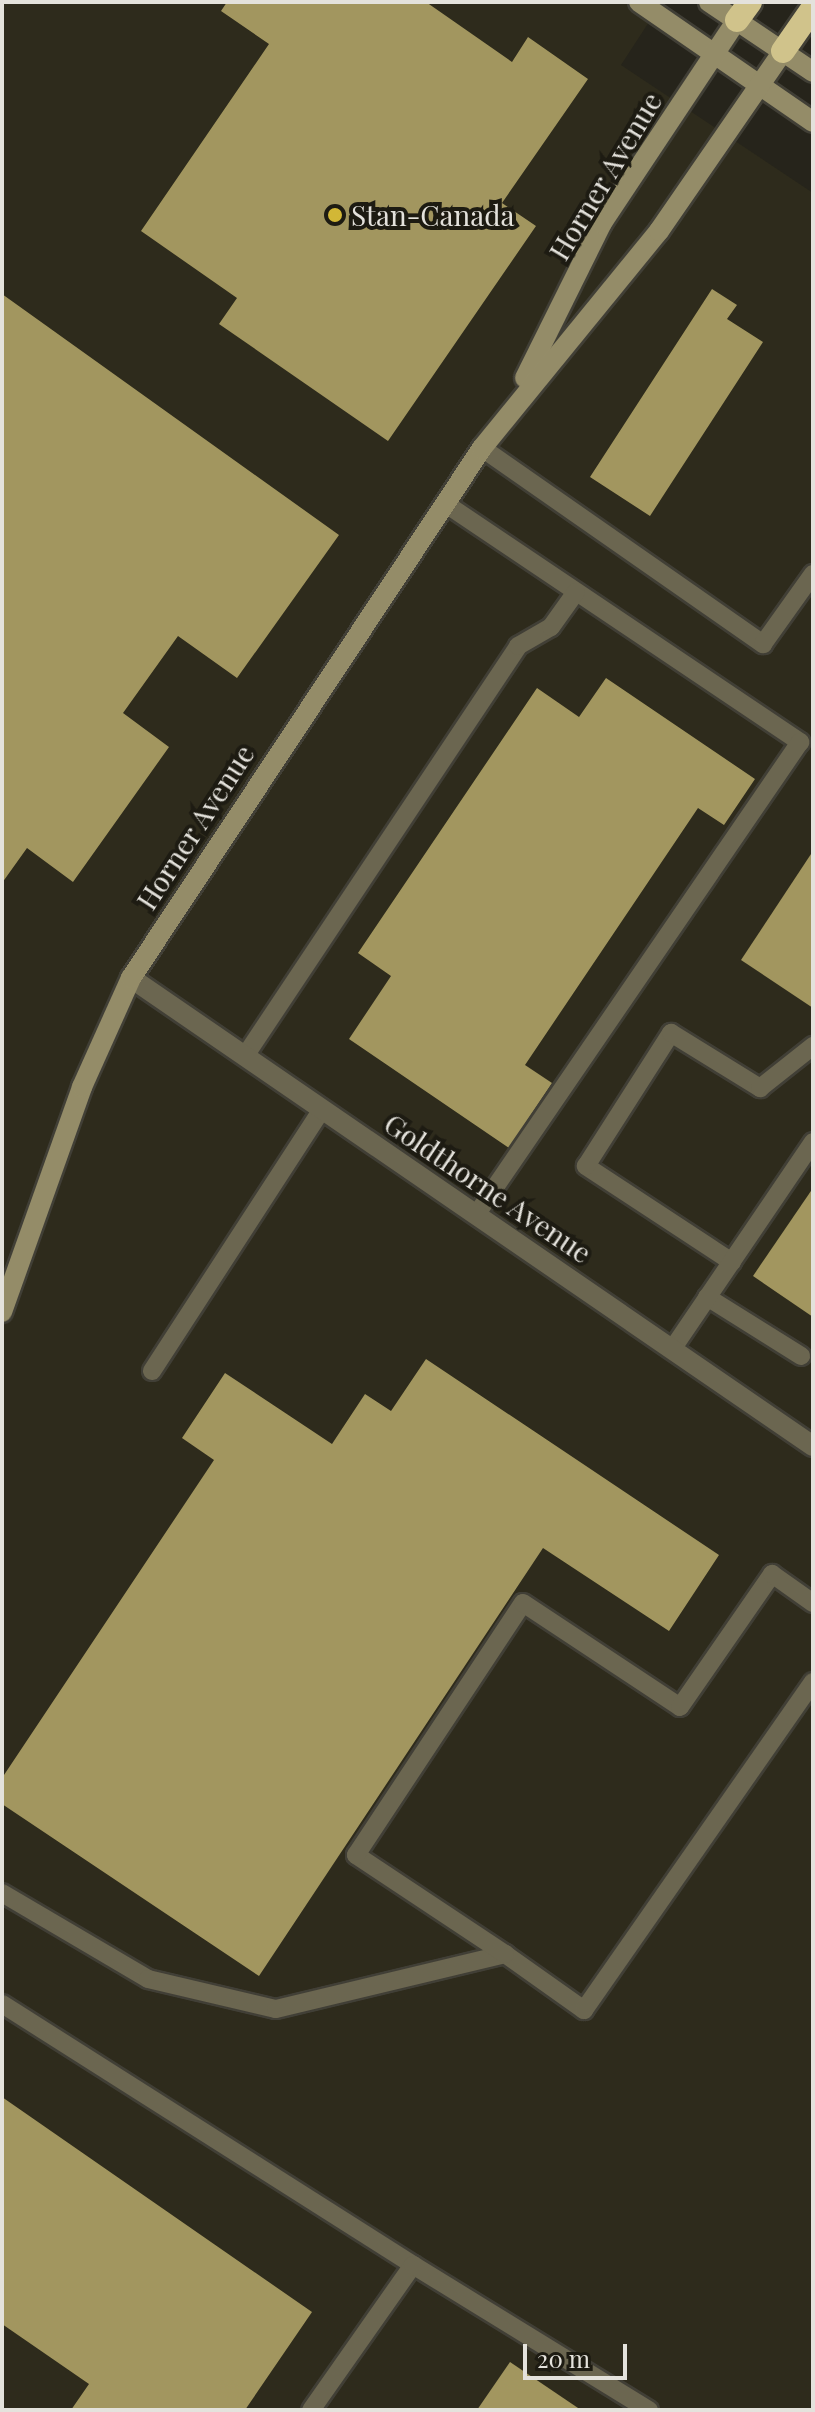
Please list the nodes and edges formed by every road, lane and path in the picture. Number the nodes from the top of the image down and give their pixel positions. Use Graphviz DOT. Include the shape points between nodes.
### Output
graph roads {
  1 [pos="639,2"];
  2 [pos="709,2"];
  3 [pos="813,8"];
  4 [pos="744,11"];
  5 [pos="783,51"];
  6 [pos="714,55"];
  7 [pos="813,72"];
  8 [pos="761,87"];
  9 [pos="813,122"];
  10 [pos="509,411"];
  11 [pos="482,448"];
  12 [pos="446,504"];
  13 [pos="813,574"];
  14 [pos="576,592"];
  15 [pos="131,978"];
  16 [pos="813,1046"];
  17 [pos="245,1056"];
  18 [pos="322,1109"];
  19 [pos="813,1142"];
  20 [pos="476,1215"];
  21 [pos="732,1262"];
  22 [pos="707,1297"];
  23 [pos="2,1312"];
  24 [pos="673,1348"];
  25 [pos="801,1356"];
  26 [pos="152,1371"];
  27 [pos="813,1446"];
  28 [pos="813,1603"];
  29 [pos="813,1682"];
  30 [pos="2,1893"];
  31 [pos="505,1954"];
  32 [pos="2,2004"];
  33 [pos="413,2265"];
  34 [pos="311,2410"];
  35 [pos="649,2410"];
  1 -- 6 [label="main road"];
  2 -- 4 [label="main road"];
  3 -- 5 [label="highway"];
  4 -- 5 [label="main road"];
  4 -- 6 [label="main road, Horner Avenue"];
  5 -- 7 [label="main road"];
  5 -- 8 [label="main road, Horner Avenue"];
  6 -- 8 [label="main road"];
  6 -- 10 [label="main road, Horner Avenue" via="602,223"];
  8 -- 9 [label="main road"];
  8 -- 10 [label="main road, Horner Avenue" via="659,231"];
  10 -- 11 [label="main road, Horner Avenue"];
  11 -- 12 [label="main road, Horner Avenue"];
  11 -- 13 [label="lane" via="763,644"];
  12 -- 14 [label="lane"];
  12 -- 15 [label="main road, Horner Avenue"];
  14 -- 17 [label="lane" via="551,627 518,646"];
  14 -- 20 [label="lane" via="800,742"];
  15 -- 17 [label="street, Goldthorne Avenue"];
  15 -- 23 [label="main road, Horner Avenue" via="82,1087"];
  16 -- 21 [label="lane" via="760,1088 671,1033 586,1166"];
  17 -- 18 [label="street, Goldthorne Avenue"];
  18 -- 20 [label="street, Goldthorne Avenue"];
  18 -- 26 [label="lane"];
  19 -- 21 [label="lane"];
  20 -- 24 [label="street, Goldthorne Avenue"];
  21 -- 22 [label="lane"];
  22 -- 24 [label="lane"];
  22 -- 25 [label="lane"];
  24 -- 27 [label="street, Goldthorne Avenue"];
  28 -- 31 [label="lane" via="772,1574 680,1707 523,1603 356,1855"];
  29 -- 31 [label="lane" via="584,2010"];
  30 -- 31 [label="lane" via="148,1979 276,2009"];
  32 -- 33 [label="lane"];
  33 -- 34 [label="lane"];
  33 -- 35 [label="lane"];
}
